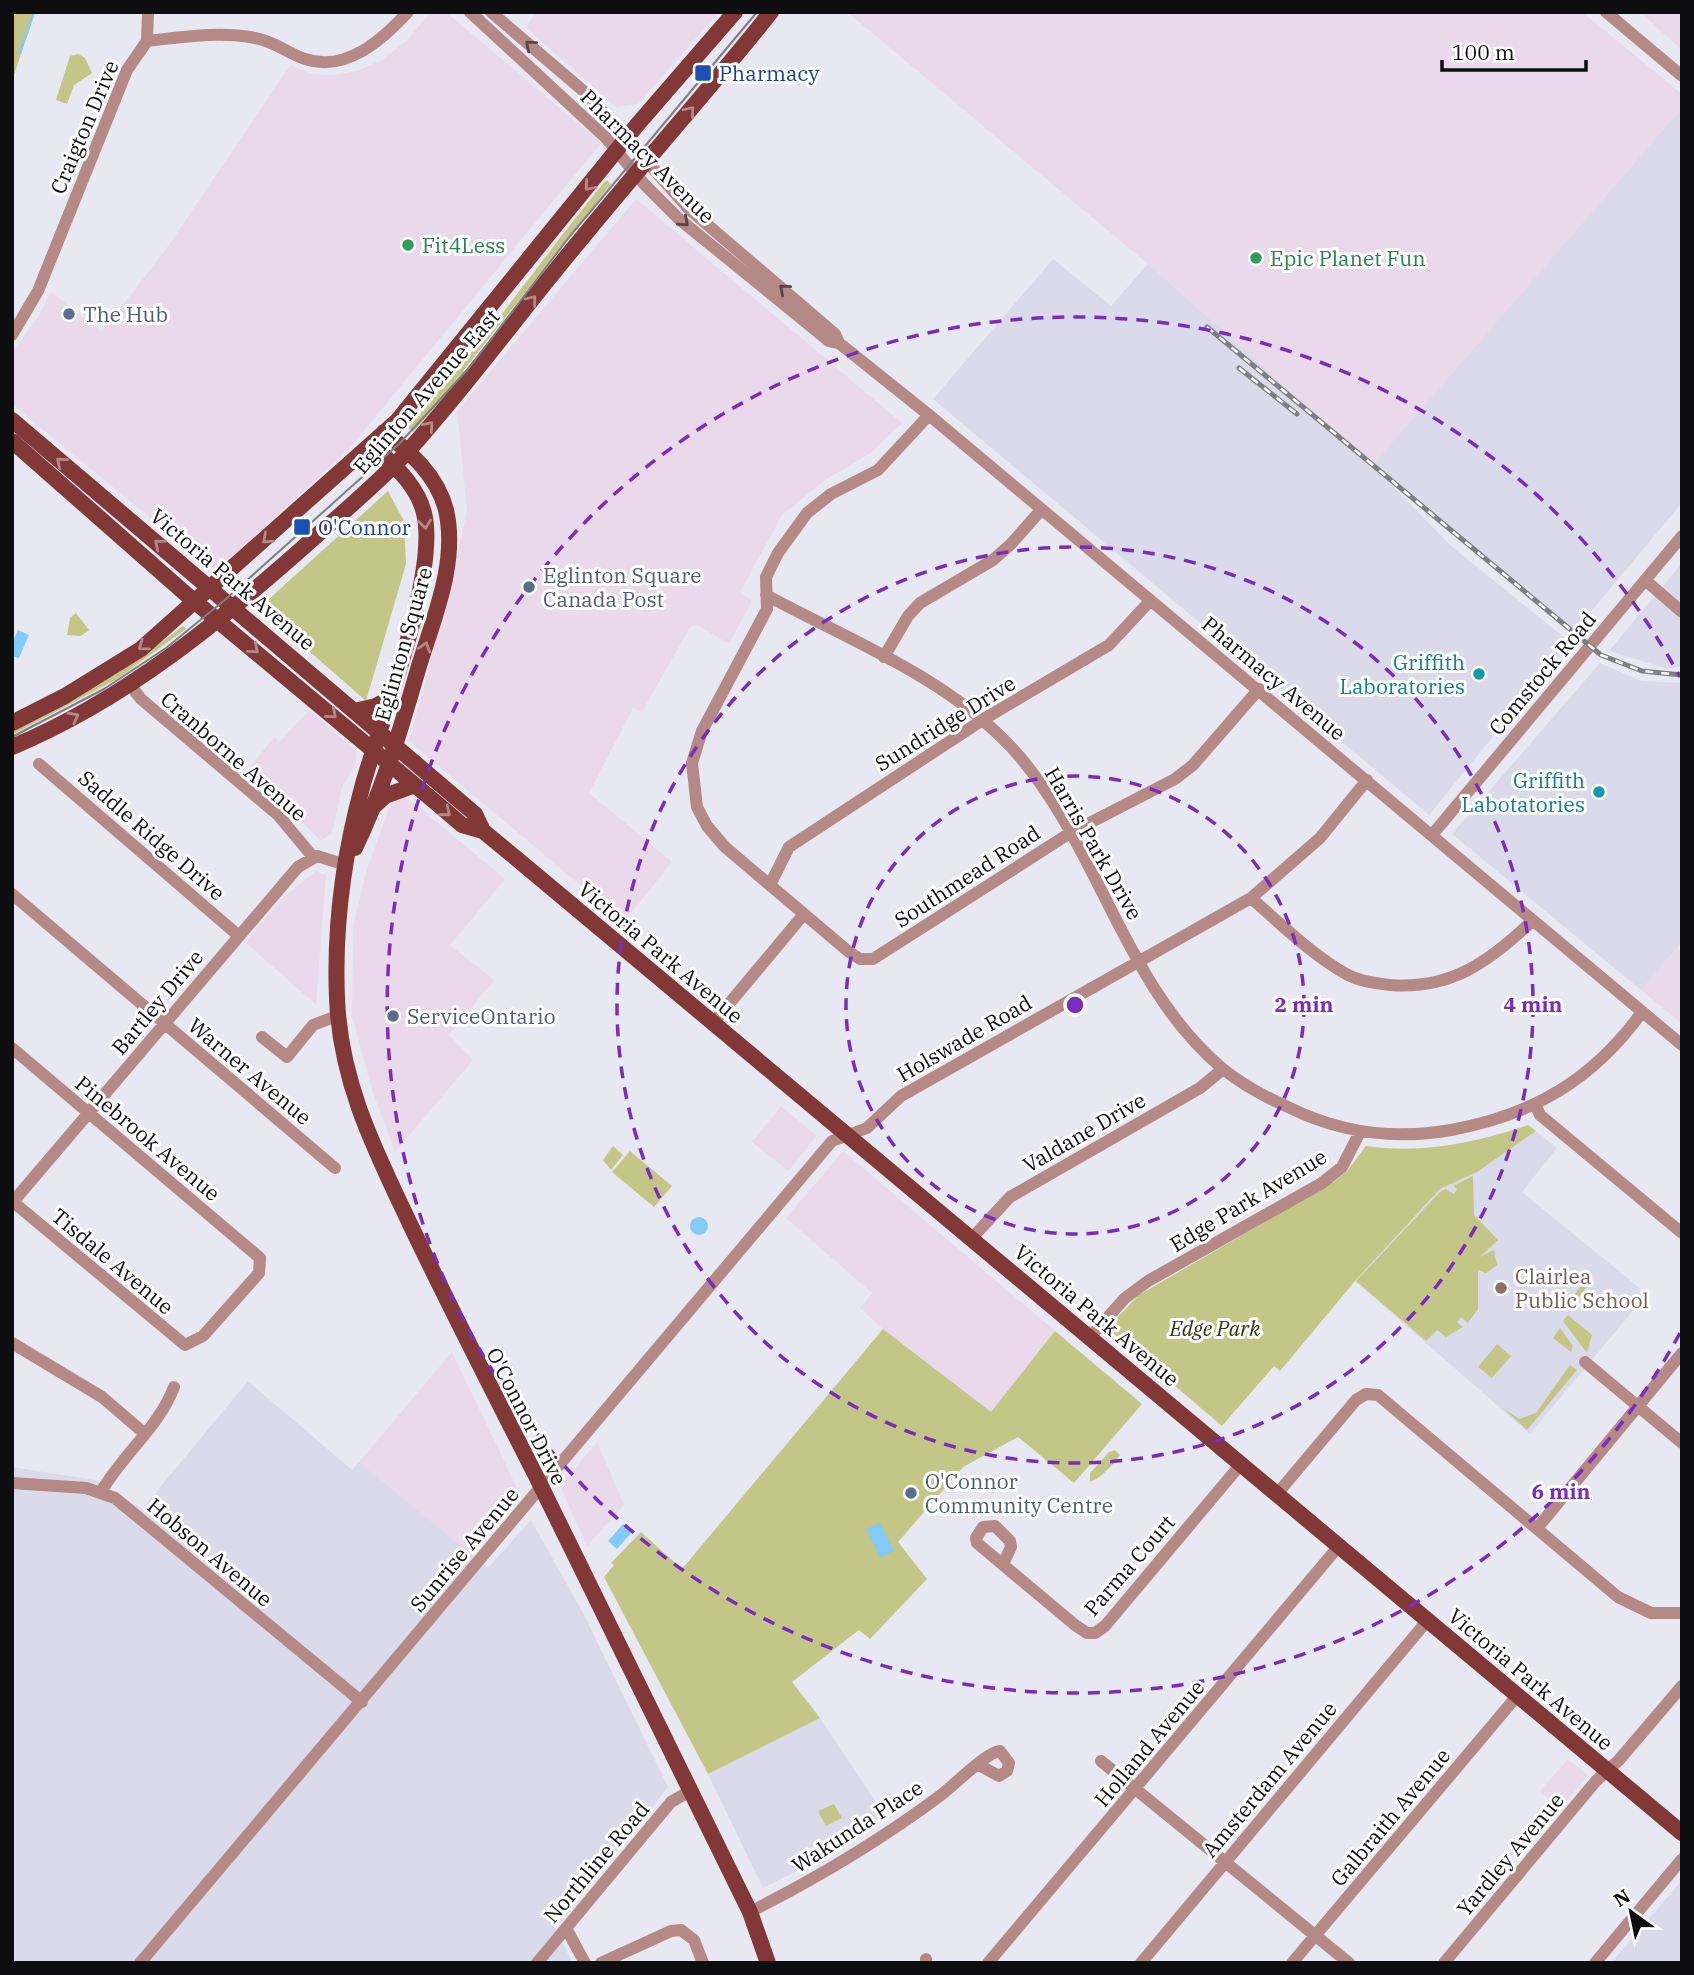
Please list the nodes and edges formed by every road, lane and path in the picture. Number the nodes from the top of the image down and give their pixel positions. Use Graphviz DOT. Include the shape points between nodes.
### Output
graph roads {
  1 [pos="148,12"];
  2 [pos="408,12"];
  3 [pos="470,12"];
  4 [pos="491,12"];
  5 [pos="735,12"];
  6 [pos="771,12"];
  7 [pos="1606,12"];
  8 [pos="147,41"];
  9 [pos="1682,76"];
  10 [pos="622,145"];
  11 [pos="641,168"];
  12 [pos="12,335"];
  13 [pos="929,415"];
  14 [pos="12,419"];
  15 [pos="384,432"];
  16 [pos="12,441"];
  17 [pos="372,444"];
  18 [pos="408,450"];
  19 [pos="394,466"];
  20 [pos="1041,510"];
  21 [pos="1682,536"];
  22 [pos="1645,580"];
  23 [pos="212,587"];
  24 [pos="766,595"];
  25 [pos="1150,601"];
  26 [pos="195,602"];
  27 [pos="235,607"];
  28 [pos="1682,612"];
  29 [pos="218,620"];
  30 [pos="884,657"];
  31 [pos="130,685"];
  32 [pos="1259,689"];
  33 [pos="390,698"];
  34 [pos="354,711"];
  35 [pos="406,712"];
  36 [pos="984,719"];
  37 [pos="12,723"];
  38 [pos="380,733"];
  39 [pos="395,746"];
  40 [pos="12,747"];
  41 [pos="374,750"];
  42 [pos="390,763"];
  43 [pos="39,764"];
  44 [pos="418,766"];
  45 [pos="1367,780"];
  46 [pos="415,785"];
  47 [pos="370,809"];
  48 [pos="483,831"];
  49 [pos="1070,833"];
  50 [pos="1432,835"];
  51 [pos="313,857"];
  52 [pos="346,865"];
  53 [pos="770,885"];
  54 [pos="12,894"];
  55 [pos="1251,898"];
  56 [pos="804,914"];
  57 [pos="1531,922"];
  58 [pos="239,936"];
  59 [pos="1139,960"];
  60 [pos="1642,1012"];
  61 [pos="338,1016"];
  62 [pos="713,1023"];
  63 [pos="164,1024"];
  64 [pos="262,1037"];
  65 [pos="1682,1045"];
  66 [pos="12,1048"];
  67 [pos="1223,1069"];
  68 [pos="1536,1106"];
  69 [pos="88,1113"];
  70 [pos="1360,1132"];
  71 [pos="850,1137"];
  72 [pos="335,1168"];
  73 [pos="13,1202"];
  74 [pos="1682,1233"];
  75 [pos="972,1238"];
  76 [pos="1090,1337"];
  77 [pos="12,1343"];
  78 [pos="191,1344"];
  79 [pos="1682,1353"];
  80 [pos="1585,1362"];
  81 [pos="174,1387"];
  82 [pos="1637,1406"];
  83 [pos="144,1433"];
  84 [pos="1682,1443"];
  85 [pos="1241,1464"];
  86 [pos="12,1483"];
  87 [pos="541,1487"];
  88 [pos="101,1492"];
  89 [pos="1277,1494"];
  90 [pos="1538,1527"];
  91 [pos="1338,1547"];
  92 [pos="1003,1564"];
  93 [pos="1682,1613"];
  94 [pos="1427,1621"];
  95 [pos="1682,1686"];
  96 [pos="1517,1696"];
  97 [pos="362,1702"];
  98 [pos="1101,1761"];
  99 [pos="979,1765"];
  100 [pos="1608,1771"];
  101 [pos="1135,1789"];
  102 [pos="690,1791"];
  103 [pos="1682,1833"];
  104 [pos="1682,1859"];
  105 [pos="1226,1861"];
  106 [pos="750,1912"];
  107 [pos="566,1928"];
  108 [pos="1316,1935"];
  109 [pos="140,1963"];
  110 [pos="537,1963"];
  111 [pos="584,1963"];
  112 [pos="601,1963"];
  113 [pos="703,1963"];
  114 [pos="768,1963"];
  115 [pos="988,1963"];
  116 [pos="1141,1963"];
  117 [pos="1293,1963"];
  118 [pos="1349,1963"];
  119 [pos="1444,1963"];
  120 [pos="1595,1963"];
  1 -- 8 [label="street"];
  2 -- 8 [label="street" via="381,41 342,58 306,60 271,41 233,34"];
  3 -- 10 [label="street, Pharmacy Avenue" via="605,137"];
  10 -- 4 [label="street, Pharmacy Avenue, one-way" via="587,94"];
  5 -- 10 [label="main road, Eglinton Avenue East"];
  11 -- 6 [label="main road, Eglinton Avenue East, one-way"];
  7 -- 9 [label="street"];
  8 -- 12 [label="street, Craigton Drive" via="127,70 38,291"];
  10 -- 11 [label="street, Pharmacy Avenue"];
  10 -- 15 [label="main road, Eglinton Avenue East, one-way" via="480,322"];
  11 -- 13 [label="street, Pharmacy Avenue" via="679,219"];
  18 -- 11 [label="main road, Eglinton Avenue East, one-way"];
  13 -- 20 [label="street, Pharmacy Avenue"];
  13 -- 24 [label="street, Southmead Road" via="878,470 831,494 807,513 766,577"];
  23 -- 14 [label="main road, Victoria Park Avenue, one-way"];
  15 -- 17 [label="main road, Eglinton Avenue East"];
  15 -- 18 [label="main road, Eglinton Square"];
  16 -- 26 [label="main road, Victoria Park Avenue"];
  17 -- 19 [label="main road, Eglinton Square"];
  17 -- 23 [label="main road, Eglinton Avenue East, one-way"];
  18 -- 19 [label="main road, Eglinton Avenue East"];
  35 -- 18 [label="main road, Eglinton Square, one-way" via="439,601 449,539 440,494"];
  19 -- 27 [label="main road, Eglinton Avenue East"];
  19 -- 33 [label="main road, Eglinton Square, one-way" via="421,502 426,537 412,620"];
  20 -- 25 [label="street, Pharmacy Avenue"];
  20 -- 30 [label="street" via="993,560 920,603"];
  21 -- 22 [label="street, Comstock Road"];
  22 -- 28 [label="street"];
  22 -- 50 [label="street, Comstock Road"];
  23 -- 26 [label="main road, Eglinton Avenue East"];
  23 -- 27 [label="main road, Victoria Park Avenue"];
  24 -- 30 [label="street, Harris Park Drive"];
  24 -- 53 [label="street, Southmead Road" via="767,610 695,745 691,773 697,807 707,826"];
  25 -- 32 [label="street, Pharmacy Avenue"];
  25 -- 36 [label="street, Sundridge Drive" via="1109,645"];
  26 -- 29 [label="main road, Victoria Park Avenue"];
  26 -- 37 [label="main road, Eglinton Avenue East, one-way" via="141,649"];
  27 -- 29 [label="main road, Eglinton Avenue East"];
  27 -- 34 [label="main road, Victoria Park Avenue"];
  29 -- 31 [label="main road, Eglinton Avenue East"];
  29 -- 41 [label="main road, Victoria Park Avenue, one-way"];
  30 -- 36 [label="street, Harris Park Drive"];
  40 -- 31 [label="main road, Eglinton Avenue East, one-way"];
  31 -- 51 [label="street, Cranborne Avenue" via="278,816"];
  32 -- 45 [label="street, Pharmacy Avenue"];
  32 -- 49 [label="street, Southmead Road" via="1193,765 1175,779"];
  33 -- 34 [label="main road"];
  33 -- 38 [label="main road, Eglinton Square"];
  34 -- 38 [label="main road, Victoria Park Avenue"];
  35 -- 39 [label="main road, Eglinton Square"];
  35 -- 44 [label="main road" via="406,737"];
  36 -- 49 [label="street, Harris Park Drive" via="1027,765"];
  36 -- 53 [label="street, Sundridge Drive" via="789,848"];
  38 -- 39 [label="main road, Victoria Park Avenue"];
  38 -- 41 [label="main road, Eglinton Square"];
  39 -- 42 [label="main road, Eglinton Square"];
  39 -- 44 [label="main road, Victoria Park Avenue"];
  41 -- 42 [label="main road, Victoria Park Avenue"];
  41 -- 52 [label="main road, O'Connor Drive"];
  42 -- 46 [label="main road, Victoria Park Avenue"];
  42 -- 47 [label="main road, O'Connor Drive"];
  43 -- 58 [label="street, Saddle Ridge Drive"];
  44 -- 48 [label="main road, Victoria Park Avenue" via="475,814"];
  45 -- 50 [label="street, Pharmacy Avenue"];
  45 -- 55 [label="street, Holswade Road" via="1320,838"];
  46 -- 47 [label="main road" via="385,796"];
  46 -- 48 [label="main road, Victoria Park Avenue, one-way" via="462,825"];
  47 -- 52 [label="main road, O'Connor Drive"];
  48 -- 62 [label="main road, Victoria Park Avenue"];
  49 -- 56 [label="street, Southmead Road" via="873,959 860,959 849,952"];
  49 -- 59 [label="street, Harris Park Drive"];
  50 -- 57 [label="street, Pharmacy Avenue"];
  51 -- 52 [label="street"];
  51 -- 58 [label="street, Bartley Drive" via="298,867"];
  52 -- 61 [label="main road, O'Connor Drive" via="338,944"];
  53 -- 56 [label="street, Southmead Road"];
  54 -- 63 [label="street, Warner Avenue"];
  55 -- 57 [label="street" via="1331,965 1372,983 1410,986 1452,979 1487,960"];
  55 -- 59 [label="street, Holswade Road"];
  56 -- 62 [label="street"];
  57 -- 60 [label="street, Pharmacy Avenue"];
  58 -- 63 [label="street, Bartley Drive"];
  59 -- 67 [label="street, Harris Park Drive" via="1180,1026"];
  59 -- 71 [label="street, Holswade Road" via="901,1096 867,1128"];
  60 -- 65 [label="street, Pharmacy Avenue"];
  60 -- 68 [label="street" via="1591,1069"];
  61 -- 64 [label="street" via="313,1025 287,1057"];
  61 -- 87 [label="main road, O'Connor Drive" via="344,1064 370,1143"];
  62 -- 71 [label="main road, Victoria Park Avenue"];
  63 -- 69 [label="street, Bartley Drive"];
  63 -- 72 [label="street, Warner Avenue"];
  66 -- 69 [label="street, Pinebrook Avenue"];
  67 -- 70 [label="street, Harris Park Drive" via="1257,1093 1300,1114"];
  67 -- 75 [label="street, Valdane Drive" via="1200,1088 1010,1197"];
  68 -- 70 [label="street" via="1489,1123 1431,1134"];
  68 -- 74 [label="street" via="1540,1115"];
  69 -- 73 [label="street, Bartley Drive"];
  69 -- 78 [label="street, Pinebrook Avenue" via="260,1258 259,1273"];
  70 -- 76 [label="street, Edge Park Avenue" via="1342,1167 1322,1183 1147,1281"];
  71 -- 75 [label="main road, Victoria Park Avenue"];
  71 -- 87 [label="street, Sunrise Avenue" via="832,1141"];
  73 -- 78 [label="street, Tisdale Avenue" via="177,1341"];
  75 -- 76 [label="main road, Victoria Park Avenue"];
  76 -- 85 [label="main road, Victoria Park Avenue"];
  77 -- 83 [label="street" via="102,1397"];
  79 -- 82 [label="street"];
  80 -- 82 [label="street"];
  81 -- 83 [label="street" via="168,1404"];
  82 -- 84 [label="street"];
  82 -- 90 [label="street"];
  83 -- 88 [label="street"];
  85 -- 89 [label="main road, Victoria Park Avenue"];
  85 -- 92 [label="street, Parma Court" via="1095,1633 1081,1630"];
  86 -- 88 [label="street, Hobson Avenue"];
  87 -- 97 [label="street, Sunrise Avenue"];
  87 -- 102 [label="main road, O'Connor Drive"];
  88 -- 97 [label="street, Hobson Avenue" via="124,1505"];
  89 -- 90 [label="street" via="1356,1400 1373,1394"];
  89 -- 91 [label="main road, Victoria Park Avenue"];
  90 -- 93 [label="street" via="1628,1603 1651,1613"];
  91 -- 94 [label="main road, Victoria Park Avenue"];
  91 -- 101 [label="street, Holland Avenue"];
  94 -- 96 [label="main road, Victoria Park Avenue"];
  94 -- 105 [label="street, Amsterdam Avenue"];
  95 -- 100 [label="street, Yardley Avenue"];
  96 -- 100 [label="main road, Victoria Park Avenue"];
  96 -- 108 [label="street, Galbraith Avenue"];
  97 -- 109 [label="street, Sunrise Avenue"];
  98 -- 101 [label="street"];
  99 -- 106 [label="street, Wakunda Place" via="870,1845"];
  100 -- 103 [label="main road, Victoria Park Avenue"];
  100 -- 119 [label="street, Yardley Avenue"];
  101 -- 105 [label="street"];
  101 -- 115 [label="street, Holland Avenue"];
  102 -- 106 [label="main road, O'Connor Drive"];
  102 -- 107 [label="street, Northline Road" via="671,1802"];
  104 -- 120 [label="street"];
  105 -- 108 [label="street"];
  105 -- 116 [label="street, Amsterdam Avenue"];
  106 -- 114 [label="main road, O'Connor Drive"];
  107 -- 110 [label="street, Northline Road"];
  107 -- 111 [label="street"];
  108 -- 117 [label="street, Galbraith Avenue"];
  108 -- 118 [label="street"];
  112 -- 113 [label="street" via="671,1931 686,1931"];
}
